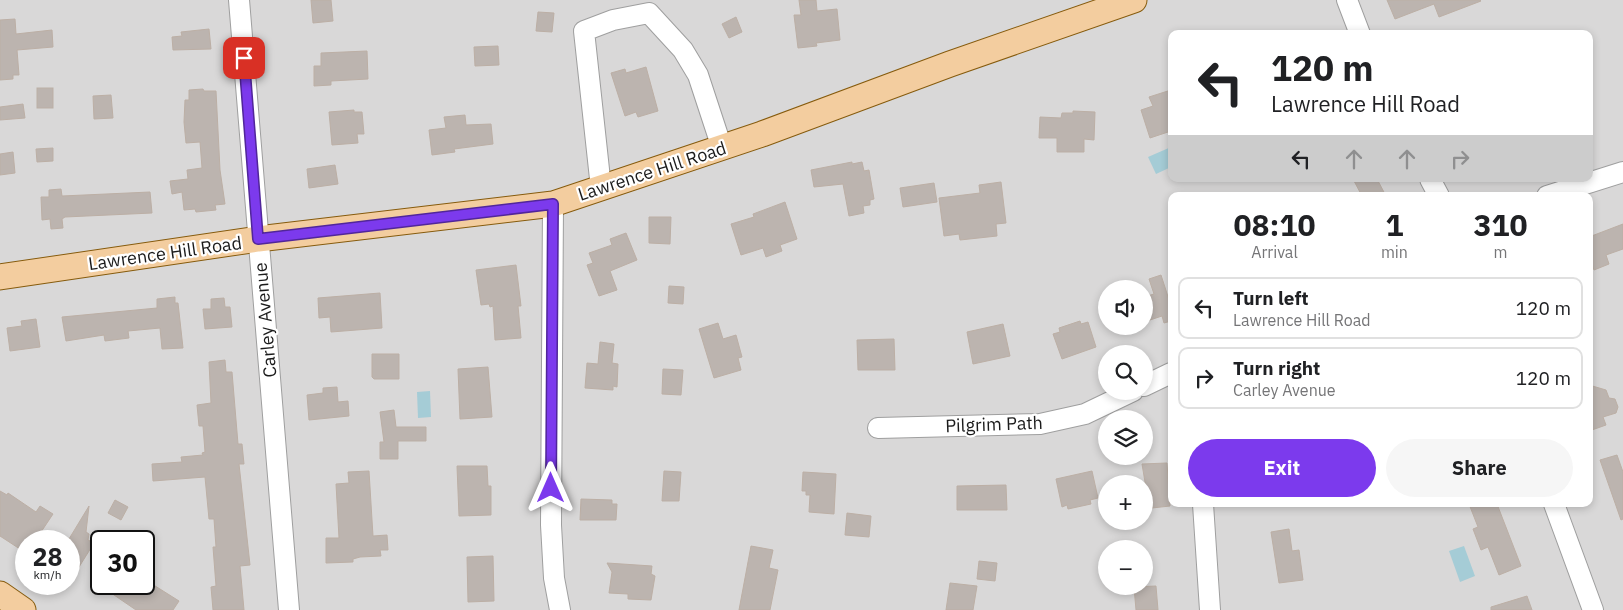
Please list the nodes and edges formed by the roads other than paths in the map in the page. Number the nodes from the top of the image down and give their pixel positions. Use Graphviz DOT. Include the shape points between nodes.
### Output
graph roads {
  1 [pos="239,0"];
  2 [pos="1134,0"];
  3 [pos="1347,0"];
  4 [pos="1358,30"];
  5 [pos="722,148"];
  6 [pos="1623,172"];
  7 [pos="1593,181"];
  8 [pos="1591,182"];
  9 [pos="601,188"];
  10 [pos="1559,192"];
  11 [pos="553,204"];
  12 [pos="258,239"];
  13 [pos="0,277"];
  14 [pos="1168,374"];
  15 [pos="1153,382"];
  16 [pos="1114,400"];
  17 [pos="878,428"];
  18 [pos="1203,507"];
  19 [pos="1555,507"];
  20 [pos="0,594"];
  21 [pos="23,610"];
  22 [pos="290,610"];
  23 [pos="560,610"];
  24 [pos="1210,610"];
  25 [pos="1593,610"];
  1 -- 12 [label="street, Carley Avenue"];
  2 -- 5 [label="main road, Lawrence Hill Road"];
  3 -- 4 [label="street"];
  5 -- 9 [label="main road, Lawrence Hill Road"];
  5 -- 9 [label="street" via="698,75 683,50 649,13 613,20 584,31"];
  6 -- 7 [label="street"];
  8 -- 10 [label="street"];
  9 -- 11 [label="main road, Lawrence Hill Road"];
  11 -- 12 [label="main road, Lawrence Hill Road"];
  11 -- 23 [label="street" via="551,525 554,578"];
  12 -- 13 [label="main road, Lawrence Hill Road"];
  12 -- 22 [label="street, Carley Avenue"];
  14 -- 15 [label="street"];
  16 -- 17 [label="street, Pilgrim Path" via="1085,414 1040,424"];
  18 -- 24 [label="street"];
  19 -- 25 [label="street"];
  20 -- 21 [label="main road"];
}
